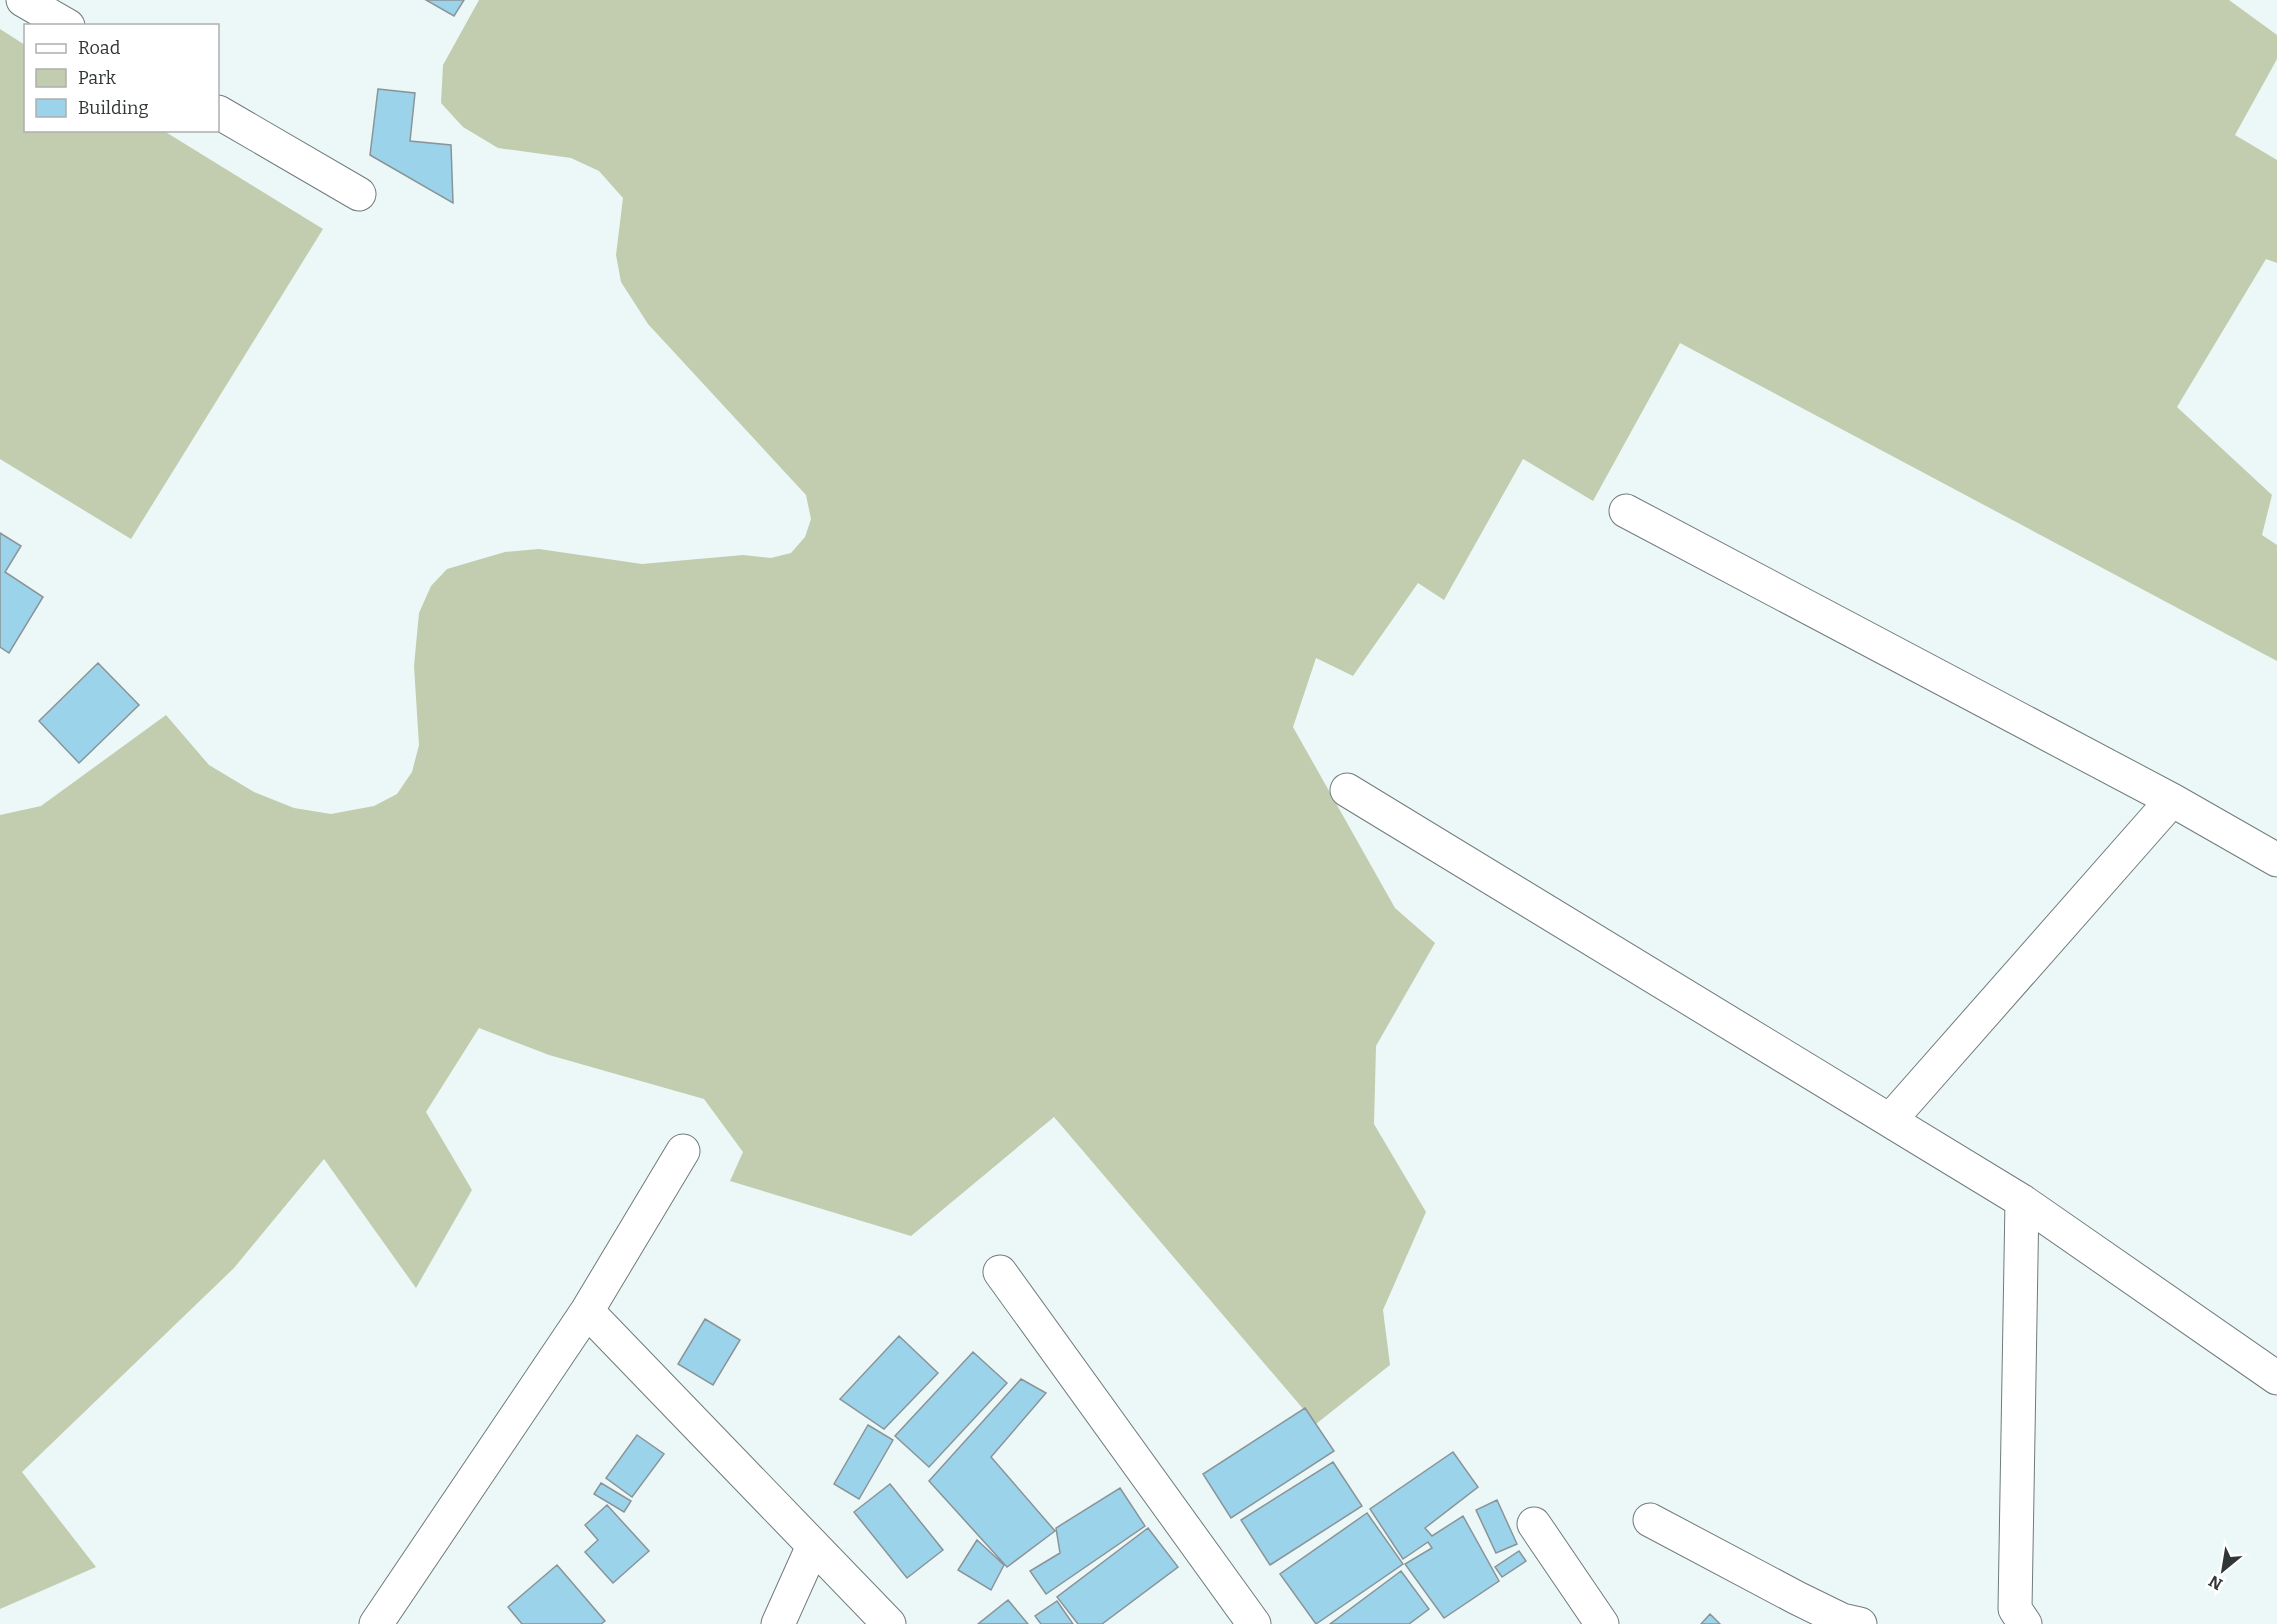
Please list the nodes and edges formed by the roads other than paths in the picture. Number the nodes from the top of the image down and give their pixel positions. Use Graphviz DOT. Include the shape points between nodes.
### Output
graph roads {
  1 [pos="23,0"];
  2 [pos="68,16"];
  3 [pos="219,113"];
  4 [pos="359,194"];
  5 [pos="1626,511"];
  6 [pos="1347,790"];
  7 [pos="2172,800"];
  8 [pos="2277,860"];
  9 [pos="1891,1119"];
  10 [pos="683,1151"];
  11 [pos="2022,1201"];
  12 [pos="1000,1272"];
  13 [pos="587,1311"];
  14 [pos="2277,1378"];
  15 [pos="1650,1520"];
  16 [pos="1534,1524"];
  17 [pos="813,1546"];
  18 [pos="376,1624"];
  19 [pos="778,1624"];
  20 [pos="889,1624"];
  21 [pos="1254,1624"];
  22 [pos="1602,1624"];
  23 [pos="1860,1624"];
  24 [pos="2025,1624"];
  1 -- 2 [label="street"];
  3 -- 4 [label="street"];
  5 -- 7 [label="street"];
  6 -- 9 [label="street"];
  7 -- 8 [label="street"];
  7 -- 9 [label="street"];
  9 -- 11 [label="street"];
  10 -- 13 [label="street"];
  11 -- 14 [label="street"];
  11 -- 24 [label="street" via="2015,1609"];
  12 -- 21 [label="street"];
  13 -- 17 [label="street"];
  13 -- 18 [label="street"];
  15 -- 23 [label="street" via="1797,1598 1842,1620"];
  16 -- 22 [label="street"];
  17 -- 19 [label="street"];
  17 -- 20 [label="street"];
}
